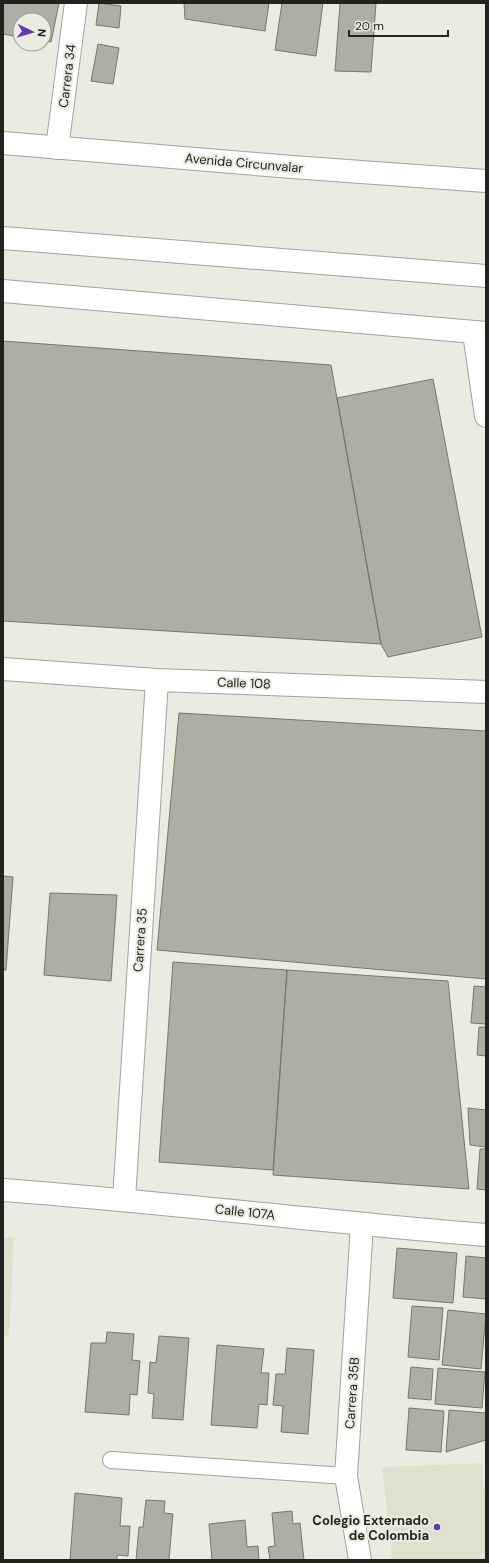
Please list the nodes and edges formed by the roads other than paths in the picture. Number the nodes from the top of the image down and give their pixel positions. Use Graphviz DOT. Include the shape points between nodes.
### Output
graph roads {
  1 [pos="76,3"];
  2 [pos="3,143"];
  3 [pos="57,148"];
  4 [pos="486,181"];
  5 [pos="3,238"];
  6 [pos="486,276"];
  7 [pos="3,291"];
  8 [pos="480,333"];
  9 [pos="486,416"];
  10 [pos="3,668"];
  11 [pos="156,680"];
  12 [pos="486,692"];
  13 [pos="3,1190"];
  14 [pos="124,1199"];
  15 [pos="362,1225"];
  16 [pos="486,1235"];
  17 [pos="111,1460"];
  18 [pos="346,1476"];
  19 [pos="360,1560"];
  1 -- 3 [label="main road, Carrera 34"];
  2 -- 3 [label="main road, Avenida Circunvalar"];
  3 -- 4 [label="main road, Avenida Circunvalar"];
  5 -- 6 [label="main road"];
  7 -- 8 [label="main road"];
  8 -- 9 [label="main road"];
  10 -- 11 [label="main road, Calle 108"];
  11 -- 12 [label="main road, Calle 108"];
  11 -- 14 [label="main road, Carrera 35"];
  13 -- 14 [label="main road, Calle 107A"];
  14 -- 15 [label="main road, Calle 107A"];
  15 -- 16 [label="main road, Calle 107A"];
  15 -- 18 [label="main road, Carrera 35B"];
  17 -- 18 [label="lane"];
  18 -- 19 [label="main road, Carrera 35B"];
}
